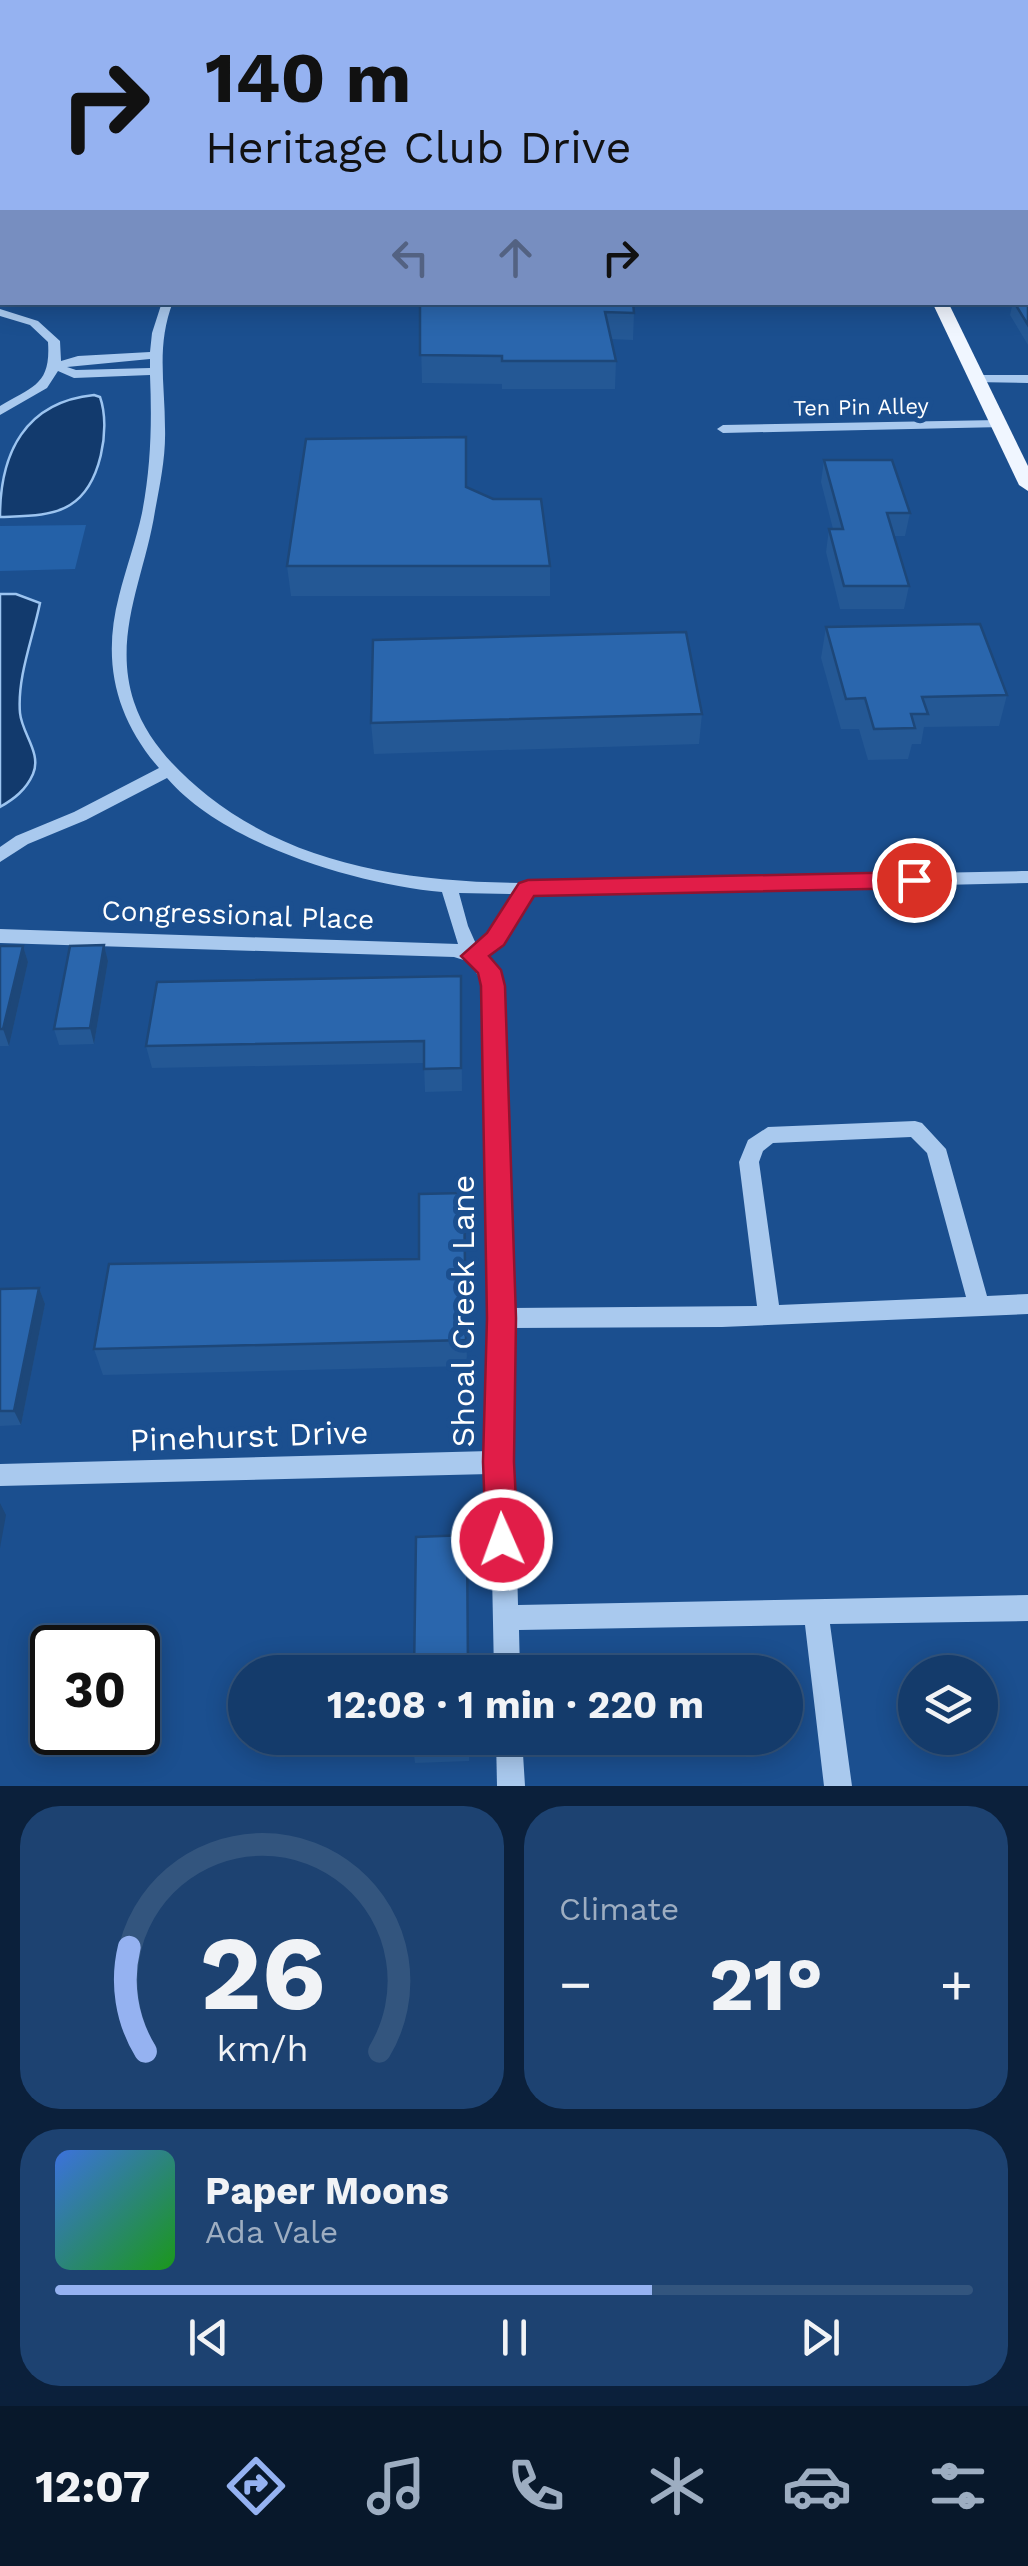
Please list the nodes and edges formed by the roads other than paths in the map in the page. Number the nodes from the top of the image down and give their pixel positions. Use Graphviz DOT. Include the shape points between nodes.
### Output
graph roads {
  1 [pos="167,305"];
  2 [pos="941,305"];
  3 [pos="0,312"];
  4 [pos="156,363"];
  5 [pos="56,366"];
  6 [pos="977,379"];
  7 [pos="1028,379"];
  8 [pos="0,411"];
  9 [pos="998,424"];
  10 [pos="723,429"];
  11 [pos="1028,485"];
  12 [pos="169,770"];
  13 [pos="0,856"];
  14 [pos="1028,877"];
  15 [pos="448,886"];
  16 [pos="528,888"];
  17 [pos="0,936"];
  18 [pos="473,956"];
  19 [pos="1028,1304"];
  20 [pos="979,1306"];
  21 [pos="769,1315"];
  22 [pos="502,1318"];
  23 [pos="499,1462"];
  24 [pos="0,1475"];
  25 [pos="1028,1608"];
  26 [pos="816,1613"];
  27 [pos="505,1618"];
  28 [pos="506,1655"];
  29 [pos="510,1755"];
  30 [pos="511,1786"];
  31 [pos="838,1786"];
  1 -- 4 [label="street" via="156,331"];
  2 -- 6 [label="main road"];
  3 -- 5 [label="street" via="34,322 54,340"];
  4 -- 5 [label="street" via="74,374"];
  4 -- 12 [label="street" via="159,432 150,511 118,652 131,714 146,746"];
  5 -- 8 [label="street" via="44,384"];
  6 -- 7 [label="street"];
  6 -- 9 [label="main road"];
  9 -- 10 [label="street, Ten Pin Alley"];
  9 -- 11 [label="main road"];
  12 -- 13 [label="street"];
  12 -- 15 [label="street" via="206,803 281,845 330,864"];
  14 -- 16 [label="street"];
  15 -- 16 [label="street"];
  15 -- 18 [label="street, Shoal Creek Lane"];
  16 -- 18 [label="street" via="496,939"];
  17 -- 18 [label="street, Congressional Place" via="455,950"];
  18 -- 22 [label="street, Shoal Creek Lane" via="490,970 493,986"];
  19 -- 20 [label="street"];
  20 -- 21 [label="street"];
  20 -- 21 [label="street" via="936,1149 926,1136 915,1129 768,1135 748,1162"];
  21 -- 22 [label="street"];
  22 -- 23 [label="street, Shoal Creek Lane"];
  23 -- 24 [label="street, Pinehurst Drive"];
  23 -- 27 [label="street, Shoal Creek Lane"];
  25 -- 26 [label="street"];
  26 -- 27 [label="street"];
  26 -- 31 [label="street"];
  27 -- 28 [label="street, Shoal Creek Lane"];
  29 -- 30 [label="street"];
}
